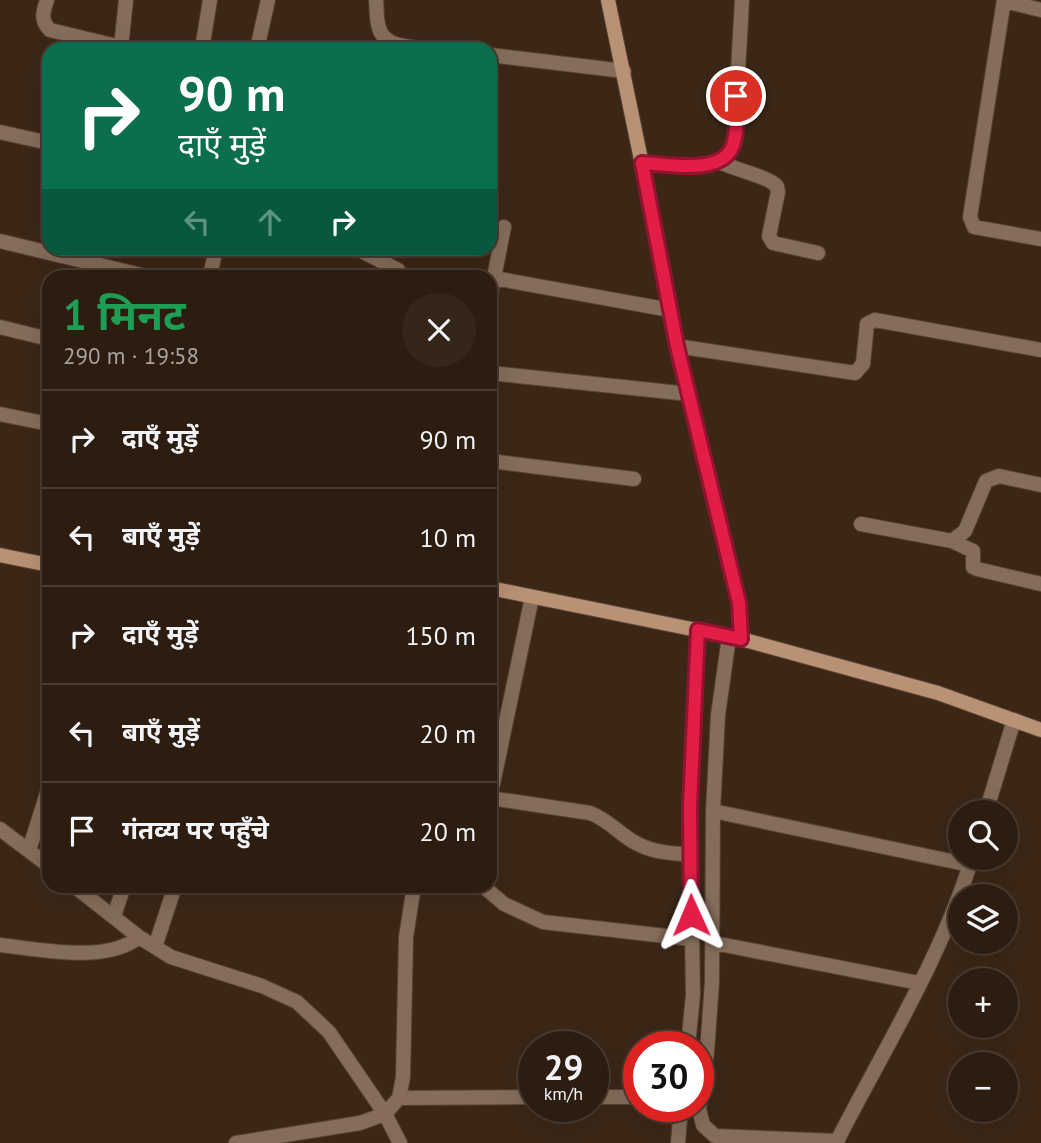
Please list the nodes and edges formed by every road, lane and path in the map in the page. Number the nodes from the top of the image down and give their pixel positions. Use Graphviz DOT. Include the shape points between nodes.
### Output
graph roads {
  1 [pos="47,0"];
  2 [pos="126,0"];
  3 [pos="210,0"];
  4 [pos="268,0"];
  5 [pos="376,0"];
  6 [pos="608,0"];
  7 [pos="742,0"];
  8 [pos="1004,1"];
  9 [pos="1041,10"];
  10 [pos="100,42"];
  11 [pos="125,42"];
  12 [pos="203,42"];
  13 [pos="259,42"];
  14 [pos="389,42"];
  15 [pos="497,56"];
  16 [pos="624,71"];
  17 [pos="0,132"];
  18 [pos="42,141"];
  19 [pos="720,162"];
  20 [pos="642,163"];
  21 [pos="504,227"];
  22 [pos="1041,239"];
  23 [pos="0,241"];
  24 [pos="42,251"];
  25 [pos="818,253"];
  26 [pos="62,256"];
  27 [pos="371,256"];
  28 [pos="120,270"];
  29 [pos="398,270"];
  30 [pos="496,270"];
  31 [pos="497,279"];
  32 [pos="670,310"];
  33 [pos="0,327"];
  34 [pos="42,336"];
  35 [pos="677,346"];
  36 [pos="1041,350"];
  37 [pos="497,374"];
  38 [pos="689,394"];
  39 [pos="0,414"];
  40 [pos="42,423"];
  41 [pos="497,462"];
  42 [pos="634,479"];
  43 [pos="1041,485"];
  44 [pos="861,524"];
  45 [pos="952,541"];
  46 [pos="0,555"];
  47 [pos="42,564"];
  48 [pos="1041,584"];
  49 [pos="497,590"];
  50 [pos="532,597"];
  51 [pos="720,635"];
  52 [pos="1014,720"];
  53 [pos="1041,730"];
  54 [pos="497,764"];
  55 [pos="497,799"];
  56 [pos="990,800"];
  57 [pos="42,808"];
  58 [pos="713,811"];
  59 [pos="0,829"];
  60 [pos="29,850"];
  61 [pos="691,855"];
  62 [pos="948,857"];
  63 [pos="42,860"];
  64 [pos="968,870"];
  65 [pos="83,893"];
  66 [pos="122,893"];
  67 [pos="173,893"];
  68 [pos="413,893"];
  69 [pos="491,893"];
  70 [pos="114,916"];
  71 [pos="139,937"];
  72 [pos="692,939"];
  73 [pos="714,943"];
  74 [pos="0,945"];
  75 [pos="155,947"];
  76 [pos="919,983"];
  77 [pos="689,1031"];
  78 [pos="518,1097"];
  79 [pos="399,1098"];
  80 [pos="386,1114"];
  81 [pos="679,1122"];
  82 [pos="837,1142"];
  83 [pos="236,1143"];
  84 [pos="400,1143"];
  85 [pos="677,1143"];
  1 -- 10 [label="street" via="42,17 50,30"];
  2 -- 11 [label="street"];
  3 -- 12 [label="street"];
  4 -- 13 [label="street"];
  5 -- 14 [label="street" via="379,29"];
  6 -- 16 [label="street"];
  7 -- 19 [label="street" via="734,144"];
  8 -- 9 [label="street"];
  8 -- 22 [label="street" via="970,217 975,227"];
  15 -- 16 [label="street"];
  16 -- 20 [label="street"];
  17 -- 18 [label="street"];
  19 -- 20 [label="street" via="705,166"];
  19 -- 25 [label="street" via="777,186 769,236 773,243"];
  20 -- 32 [label="street"];
  21 -- 30 [label="street"];
  23 -- 24 [label="street"];
  26 -- 28 [label="street"];
  27 -- 29 [label="street"];
  31 -- 32 [label="street"];
  32 -- 35 [label="street"];
  33 -- 34 [label="street"];
  35 -- 36 [label="street" via="855,373 863,364 867,324 874,320"];
  35 -- 38 [label="street"];
  37 -- 38 [label="street"];
  38 -- 51 [label="street" via="739,603"];
  39 -- 40 [label="street"];
  41 -- 42 [label="street"];
  43 -- 45 [label="street" via="992,477 982,487 964,531"];
  44 -- 45 [label="street"];
  45 -- 48 [label="street" via="972,551 977,569"];
  46 -- 47 [label="street"];
  49 -- 50 [label="street"];
  50 -- 51 [label="street"];
  50 -- 54 [label="street"];
  51 -- 52 [label="street" via="938,693"];
  51 -- 58 [label="street"];
  51 -- 61 [label="street" via="690,807"];
  52 -- 53 [label="street"];
  52 -- 56 [label="street"];
  55 -- 61 [label="street" via="590,813 606,819 637,844"];
  57 -- 60 [label="street"];
  58 -- 62 [label="street"];
  58 -- 73 [label="street"];
  59 -- 60 [label="street"];
  60 -- 63 [label="street"];
  61 -- 72 [label="street"];
  64 -- 76 [label="street" via="951,919"];
  65 -- 70 [label="street"];
  66 -- 70 [label="street"];
  67 -- 75 [label="street"];
  68 -- 79 [label="street" via="406,937"];
  69 -- 72 [label="street" via="544,922"];
  70 -- 71 [label="street"];
  71 -- 74 [label="street" via="119,949 103,951"];
  71 -- 75 [label="street"];
  72 -- 77 [label="street"];
  73 -- 76 [label="street"];
  73 -- 82 [label="street" via="699,1109 702,1125 715,1136"];
  75 -- 80 [label="street" via="171,957 297,1002 329,1032"];
  76 -- 82 [label="street"];
  78 -- 79 [label="street"];
  79 -- 80 [label="street"];
  80 -- 83 [label="street" via="360,1123"];
  80 -- 84 [label="street"];
  81 -- 85 [label="street"];
}
